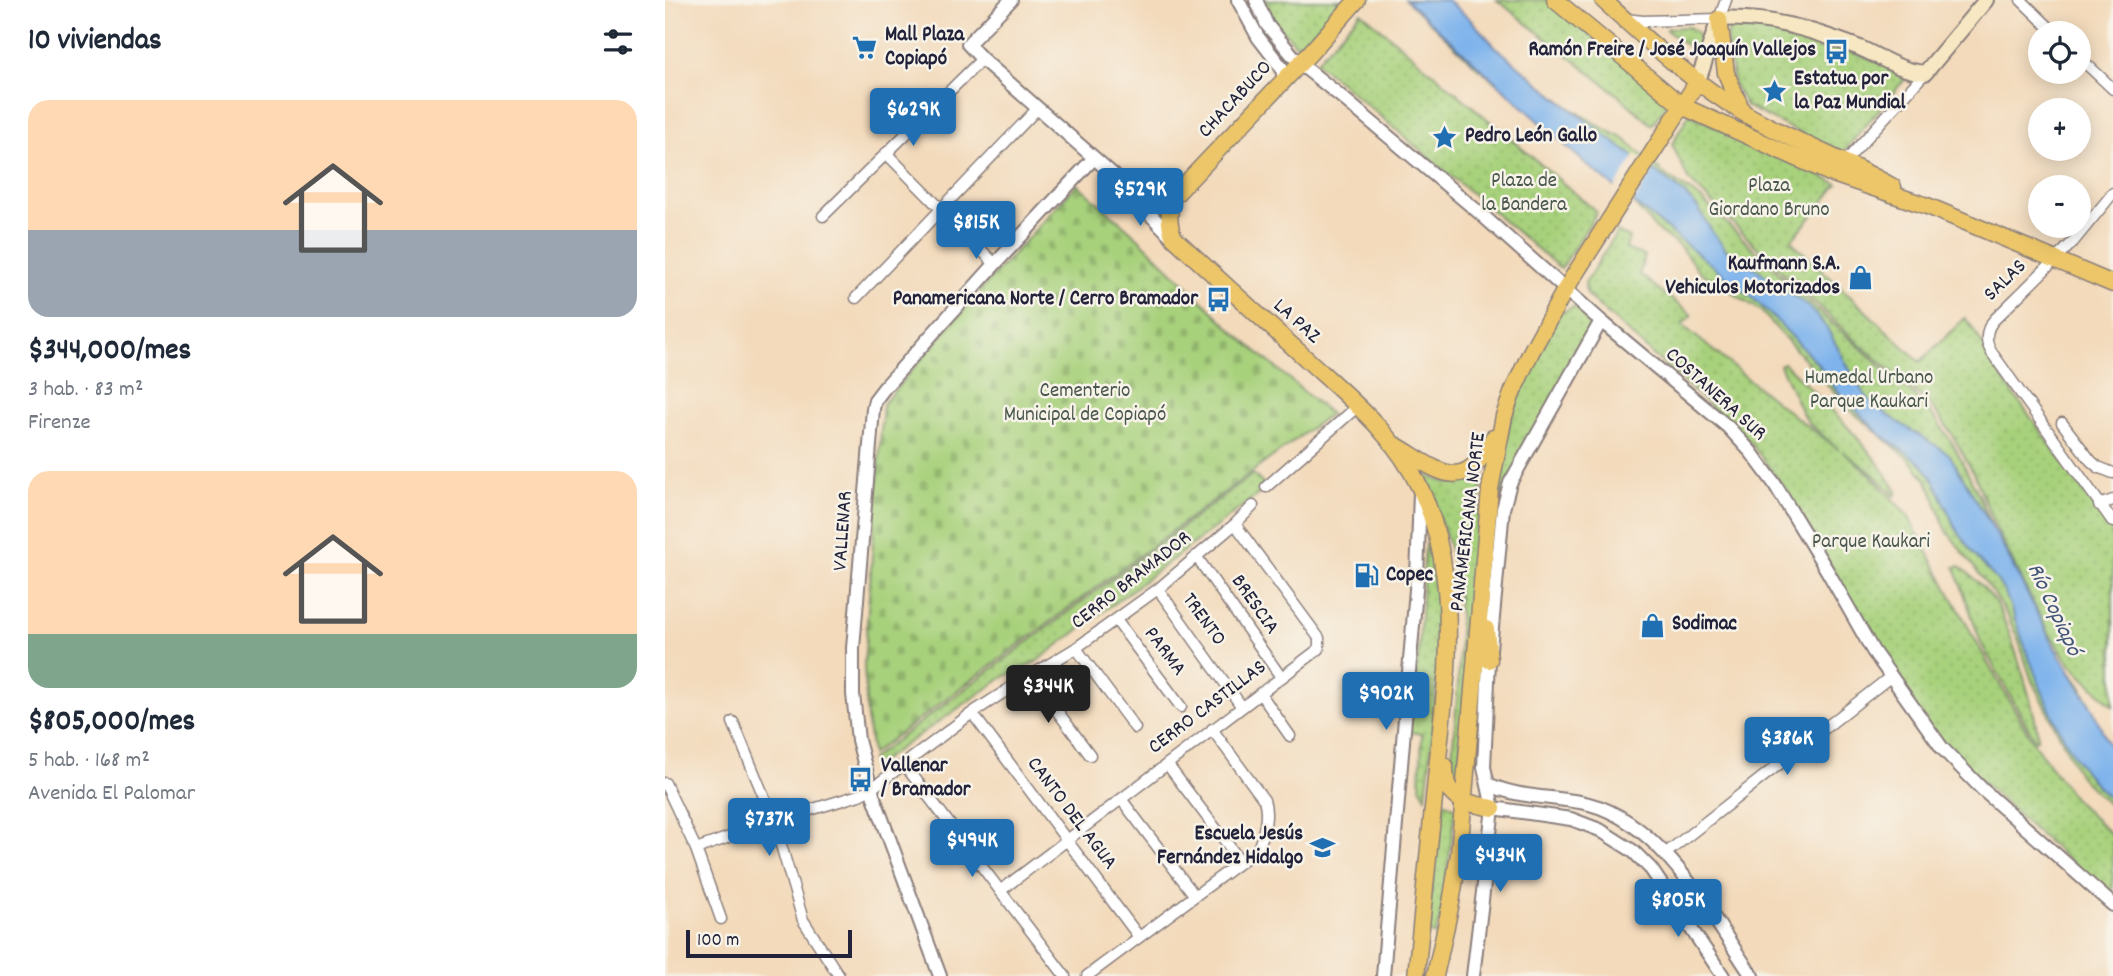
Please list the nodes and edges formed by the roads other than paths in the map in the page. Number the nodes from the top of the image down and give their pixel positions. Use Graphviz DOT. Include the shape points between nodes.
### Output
graph roads {
  1 [pos="1011,0"];
  2 [pos="1238,0"];
  3 [pos="1256,0"];
  4 [pos="1357,0"];
  5 [pos="1555,0"];
  6 [pos="1602,0"];
  7 [pos="1726,0"];
  8 [pos="1986,0"];
  9 [pos="2021,0"];
  10 [pos="1623,19"];
  11 [pos="1719,19"];
  12 [pos="2043,21"];
  13 [pos="982,59"];
  14 [pos="1299,63"];
  15 [pos="2091,68"];
  16 [pos="1924,73"];
  17 [pos="1283,81"];
  18 [pos="1697,81"];
  19 [pos="2113,89"];
  20 [pos="1682,106"];
  21 [pos="1038,108"];
  22 [pos="1742,112"];
  23 [pos="886,153"];
  24 [pos="1093,159"];
  25 [pos="1845,163"];
  26 [pos="1133,193"];
  27 [pos="2113,194"];
  28 [pos="1173,197"];
  29 [pos="1930,207"];
  30 [pos="940,208"];
  31 [pos="823,216"];
  32 [pos="1174,238"];
  33 [pos="2056,260"];
  34 [pos="995,264"];
  35 [pos="2113,284"];
  36 [pos="1566,288"];
  37 [pos="856,298"];
  38 [pos="1601,321"];
  39 [pos="1358,406"];
  40 [pos="1504,416"];
  41 [pos="2062,423"];
  42 [pos="1395,444"];
  43 [pos="2113,473"];
  44 [pos="1266,486"];
  45 [pos="1421,489"];
  46 [pos="2113,500"];
  47 [pos="2099,505"];
  48 [pos="1253,506"];
  49 [pos="2113,522"];
  50 [pos="1235,524"];
  51 [pos="1196,556"];
  52 [pos="1481,585"];
  53 [pos="1158,589"];
  54 [pos="1116,620"];
  55 [pos="1076,648"];
  56 [pos="1489,660"];
  57 [pos="1031,676"];
  58 [pos="1281,677"];
  59 [pos="1890,677"];
  60 [pos="1260,694"];
  61 [pos="1181,707"];
  62 [pos="1242,707"];
  63 [pos="972,713"];
  64 [pos="1442,720"];
  65 [pos="733,722"];
  66 [pos="1135,728"];
  67 [pos="1212,729"];
  68 [pos="1290,736"];
  69 [pos="1090,755"];
  70 [pos="904,764"];
  71 [pos="1167,764"];
  72 [pos="665,783"];
  73 [pos="1488,784"];
  74 [pos="871,789"];
  75 [pos="1546,797"];
  76 [pos="1121,799"];
  77 [pos="1464,802"];
  78 [pos="1493,808"];
  79 [pos="1542,814"];
  80 [pos="774,821"];
  81 [pos="1067,840"];
  82 [pos="696,849"];
  83 [pos="1665,854"];
  84 [pos="1241,862"];
  85 [pos="1000,891"];
  86 [pos="1195,896"];
  87 [pos="2113,905"];
  88 [pos="722,919"];
  89 [pos="1139,937"];
  90 [pos="839,976"];
  91 [pos="939,976"];
  92 [pos="1065,976"];
  93 [pos="1087,976"];
  94 [pos="1383,976"];
  95 [pos="1416,976"];
  96 [pos="1435,976"];
  97 [pos="1473,976"];
  98 [pos="1723,976"];
  99 [pos="1752,976"];
  1 -- 13 [label="street, LA PAZ" via="968,44"];
  2 -- 17 [label="street" via="1250,26 1282,68"];
  3 -- 14 [label="street, COSTANERA SUR" via="1267,25"];
  4 -- 14 [label="highway, CHACABUCO"];
  5 -- 20 [label="highway"];
  6 -- 10 [label="highway"];
  7 -- 11 [label="street"];
  8 -- 16 [label="main road"];
  9 -- 12 [label="street"];
  10 -- 11 [label="street"];
  10 -- 18 [label="highway"];
  11 -- 16 [label="main road" via="1778,22"];
  11 -- 18 [label="main road"];
  11 -- 22 [label="highway" via="1726,73"];
  13 -- 21 [label="street, LA PAZ"];
  13 -- 23 [label="street"];
  14 -- 17 [label="highway, CHACABUCO"];
  14 -- 36 [label="street, COSTANERA SUR"];
  15 -- 19 [label="street"];
  16 -- 25 [label="street"];
  17 -- 28 [label="highway, CHACABUCO"];
  18 -- 20 [label="highway, PANAMERICANA NORTE"];
  18 -- 22 [label="highway"];
  20 -- 29 [label="highway" via="1830,173"];
  20 -- 36 [label="highway, PANAMERICANA NORTE"];
  21 -- 24 [label="street, LA PAZ"];
  21 -- 30 [label="street"];
  22 -- 25 [label="highway"];
  23 -- 30 [label="street"];
  23 -- 31 [label="street"];
  24 -- 26 [label="street, LA PAZ"];
  24 -- 34 [label="street, VALLENAR"];
  25 -- 29 [label="highway"];
  26 -- 28 [label="street"];
  26 -- 32 [label="street, LA PAZ"];
  27 -- 33 [label="street, SALAS"];
  28 -- 32 [label="highway" via="1169,220"];
  29 -- 33 [label="highway"];
  30 -- 34 [label="street"];
  30 -- 37 [label="street"];
  32 -- 39 [label="highway, LA PAZ"];
  33 -- 35 [label="highway"];
  33 -- 47 [label="street, SALAS" via="1994,320 1988,330 1988,345"];
  34 -- 74 [label="street, VALLENAR" via="875,400 853,669 858,740"];
  36 -- 38 [label="street, COSTANERA SUR"];
  36 -- 40 [label="highway, PANAMERICANA NORTE" via="1531,352"];
  38 -- 56 [label="street, PANAMERICANA NORTE" via="1510,482 1503,509"];
  38 -- 59 [label="street, COSTANERA SUR" via="1728,427 1751,452 1774,482"];
  39 -- 42 [label="highway, LA PAZ"];
  39 -- 44 [label="street"];
  40 -- 42 [label="highway" via="1478,464 1456,475 1436,469"];
  40 -- 52 [label="highway, PANAMERICANA NORTE" via="1490,489"];
  41 -- 43 [label="street" via="2091,461"];
  42 -- 45 [label="highway, LA PAZ"];
  45 -- 64 [label="highway, PANAMERICANA NORTE" via="1446,582 1449,639"];
  45 -- 94 [label="street, PANAMERICANA NORTE"];
  46 -- 47 [label="street"];
  47 -- 49 [label="street"];
  48 -- 50 [label="street, CERRO BRAMADOR"];
  50 -- 51 [label="street, CERRO BRAMADOR"];
  50 -- 58 [label="street, CERRO CASTILLAS" via="1319,638 1319,649"];
  51 -- 53 [label="street, CERRO BRAMADOR"];
  51 -- 58 [label="street, BRESCIA"];
  52 -- 56 [label="highway"];
  52 -- 77 [label="highway, PANAMERICANA NORTE"];
  53 -- 54 [label="street, CERRO BRAMADOR"];
  53 -- 62 [label="street, TRENTO"];
  54 -- 55 [label="street, CERRO BRAMADOR"];
  54 -- 61 [label="street, PARMA"];
  55 -- 57 [label="street, CERRO BRAMADOR"];
  55 -- 66 [label="street"];
  56 -- 73 [label="street, PANAMERICANA NORTE" via="1484,755"];
  57 -- 63 [label="street, CERRO BRAMADOR"];
  57 -- 69 [label="street"];
  58 -- 60 [label="street, CERRO CASTILLAS"];
  59 -- 83 [label="street"];
  59 -- 87 [label="street, COSTANERA SUR" via="1942,748 1983,790"];
  60 -- 62 [label="street, CERRO CASTILLAS"];
  60 -- 68 [label="street"];
  62 -- 67 [label="street, CERRO CASTILLAS"];
  63 -- 70 [label="street, CERRO BRAMADOR"];
  63 -- 81 [label="street, CANTO DEL AGUA"];
  64 -- 77 [label="highway" via="1447,730 1445,784"];
  64 -- 95 [label="highway, PANAMERICANA NORTE"];
  65 -- 80 [label="street"];
  67 -- 71 [label="street, CERRO CASTILLAS"];
  67 -- 84 [label="street" via="1266,807 1258,849"];
  70 -- 74 [label="street, CERRO BRAMADOR"];
  70 -- 85 [label="street"];
  71 -- 76 [label="street, CERRO CASTILLAS"];
  71 -- 84 [label="street"];
  72 -- 82 [label="street"];
  73 -- 75 [label="street"];
  73 -- 78 [label="street, PANAMERICANA NORTE"];
  74 -- 80 [label="street, CERRO BRAMADOR"];
  74 -- 91 [label="street, VALLENAR"];
  75 -- 79 [label="street"];
  75 -- 83 [label="street" via="1610,812"];
  76 -- 81 [label="street, CERRO CASTILLAS"];
  76 -- 86 [label="street"];
  77 -- 78 [label="highway"];
  77 -- 96 [label="highway, PANAMERICANA NORTE" via="1456,879"];
  78 -- 79 [label="street"];
  78 -- 97 [label="street, PANAMERICANA NORTE"];
  79 -- 98 [label="street" via="1593,827 1642,859"];
  80 -- 82 [label="street, CERRO BRAMADOR"];
  80 -- 90 [label="street" via="803,920"];
  81 -- 85 [label="street, CERRO CASTILLAS"];
  81 -- 89 [label="street, CANTO DEL AGUA"];
  82 -- 88 [label="street"];
  83 -- 99 [label="street"];
  84 -- 86 [label="street"];
  85 -- 92 [label="street"];
  86 -- 89 [label="street"];
  89 -- 93 [label="street"];
}
